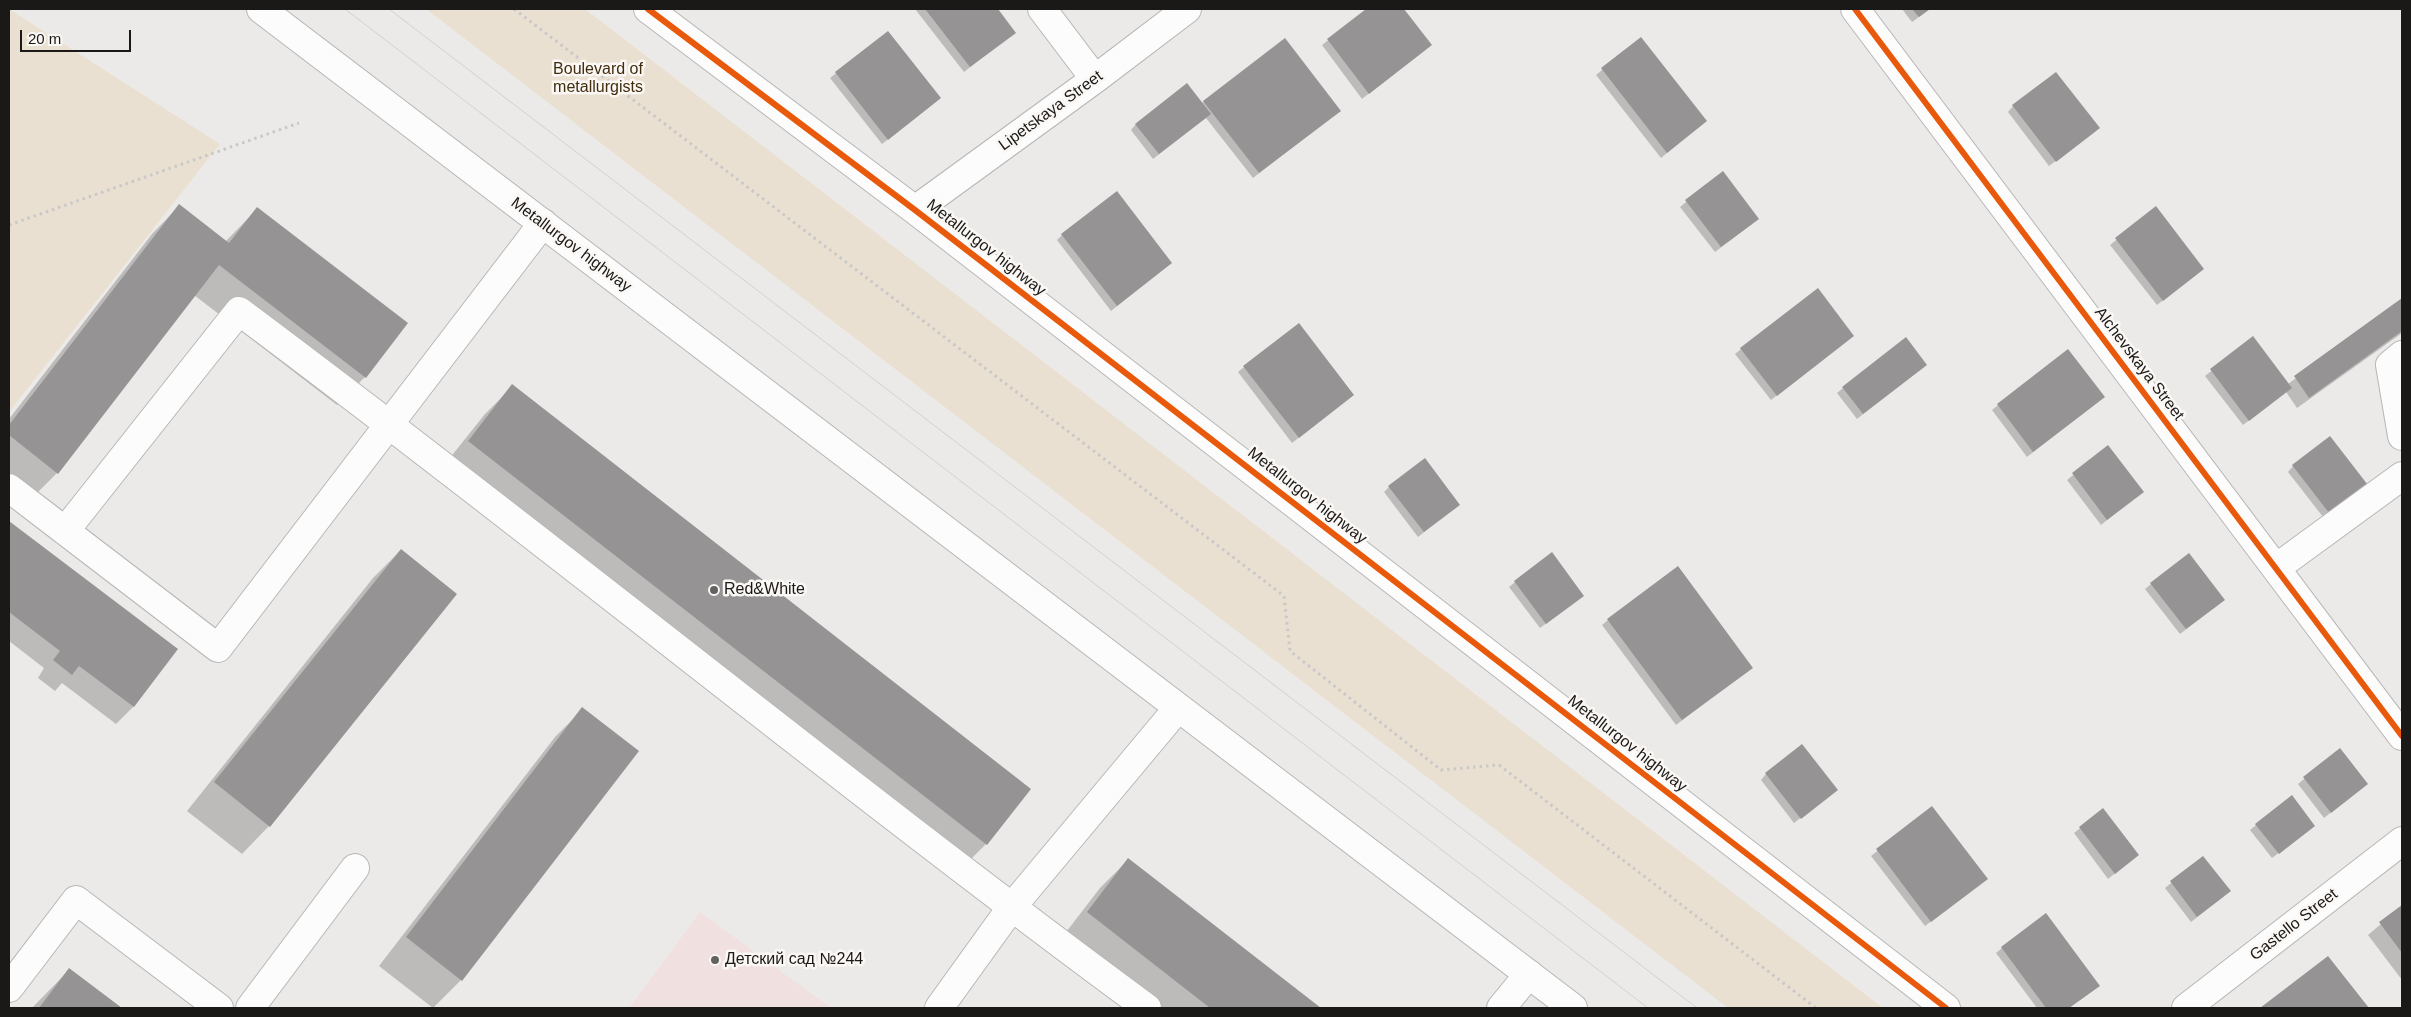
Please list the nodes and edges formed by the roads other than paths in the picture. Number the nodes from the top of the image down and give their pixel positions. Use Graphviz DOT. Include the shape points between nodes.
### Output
graph roads {
  1 [pos="261,9"];
  2 [pos="648,9"];
  3 [pos="1042,9"];
  4 [pos="1187,9"];
  5 [pos="1855,9"];
  6 [pos="1095,79"];
  7 [pos="914,210"];
  8 [pos="543,223"];
  9 [pos="2402,355"];
  10 [pos="390,423"];
  11 [pos="2402,436"];
  12 [pos="2402,476"];
  13 [pos="9,488"];
  14 [pos="65,531"];
  15 [pos="2276,568"];
  16 [pos="1178,708"];
  17 [pos="2402,736"];
  18 [pos="2402,841"];
  19 [pos="355,868"];
  20 [pos="1011,908"];
  21 [pos="1529,974"];
  22 [pos="9,988"];
  23 [pos="219,1008"];
  24 [pos="250,1008"];
  25 [pos="939,1008"];
  26 [pos="1147,1008"];
  27 [pos="1501,1008"];
  28 [pos="1573,1008"];
  29 [pos="1946,1008"];
  30 [pos="2186,1008"];
  1 -- 8 [label="street, Metallurgov highway"];
  2 -- 7 [label="street, Metallurgov highway"];
  3 -- 6 [label="street"];
  4 -- 6 [label="street, Lipetskaya Street"];
  5 -- 15 [label="street, Alchevskaya Street"];
  6 -- 7 [label="street, Lipetskaya Street"];
  7 -- 29 [label="street, Metallurgov highway"];
  8 -- 10 [label="street"];
  8 -- 16 [label="street, Metallurgov highway"];
  9 -- 11 [label="street" via="2390,365"];
  10 -- 14 [label="street" via="239,311"];
  10 -- 14 [label="street" via="218,648"];
  10 -- 20 [label="street"];
  12 -- 15 [label="street"];
  13 -- 14 [label="street"];
  15 -- 17 [label="street, Alchevskaya Street"];
  16 -- 20 [label="street"];
  16 -- 21 [label="street, Metallurgov highway"];
  18 -- 30 [label="street, Gastello Street"];
  19 -- 24 [label="street"];
  20 -- 25 [label="street"];
  20 -- 26 [label="street"];
  21 -- 27 [label="street"];
  21 -- 28 [label="street, Metallurgov highway"];
  22 -- 23 [label="street" via="76,900"];
}
